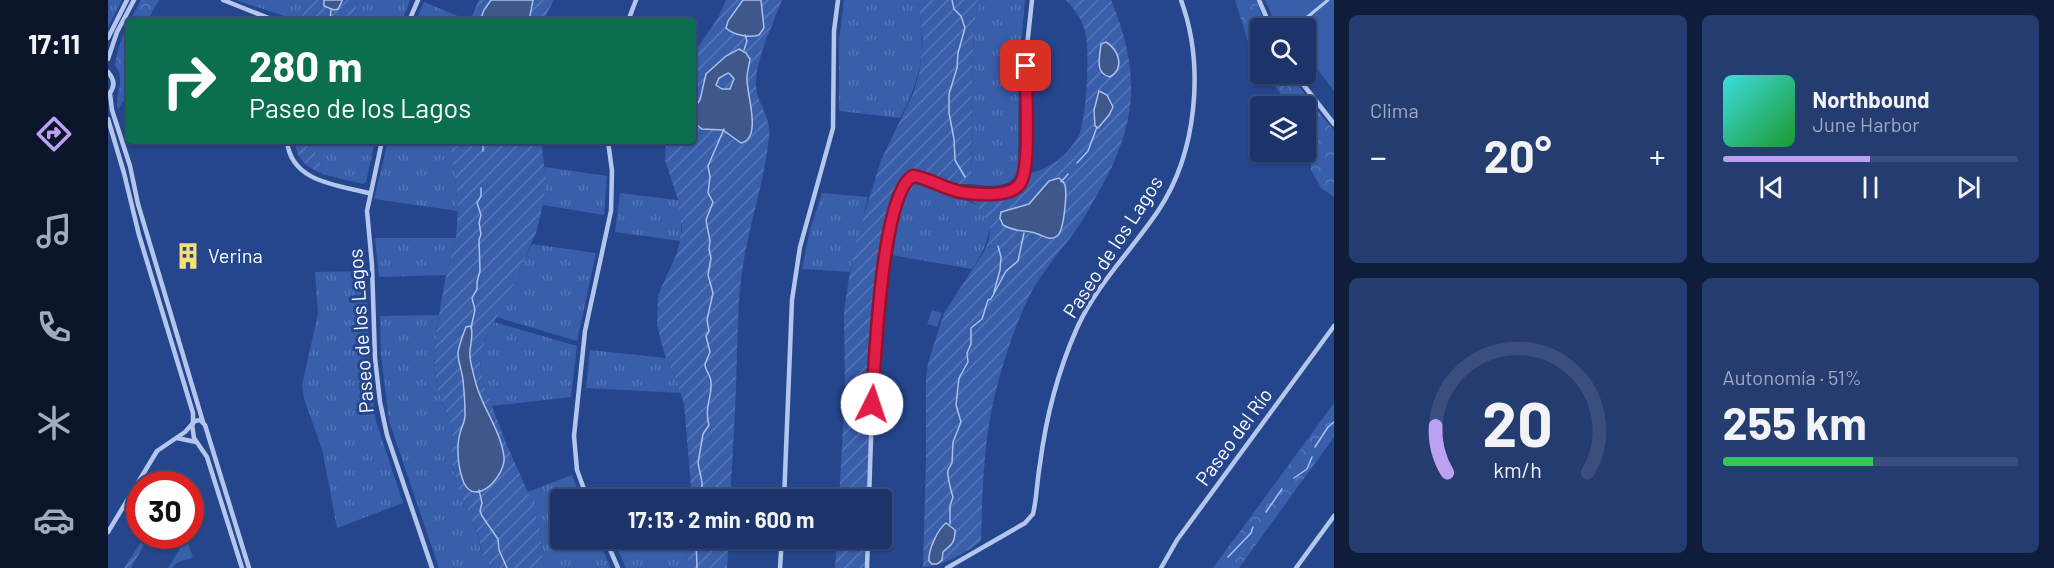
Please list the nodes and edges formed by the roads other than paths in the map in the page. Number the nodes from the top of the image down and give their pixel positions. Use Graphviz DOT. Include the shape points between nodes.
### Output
graph roads {
  1 [pos="127,0"];
  2 [pos="134,0"];
  3 [pos="223,0"];
  4 [pos="418,0"];
  5 [pos="636,0"];
  6 [pos="838,0"];
  7 [pos="1032,0"];
  8 [pos="1181,0"];
  9 [pos="1259,0"];
  10 [pos="1328,0"];
  11 [pos="268,18"];
  12 [pos="410,18"];
  13 [pos="629,18"];
  14 [pos="1267,18"];
  15 [pos="1306,18"];
  16 [pos="108,38"];
  17 [pos="108,59"];
  18 [pos="108,72"];
  19 [pos="1302,84"];
  20 [pos="109,94"];
  21 [pos="108,119"];
  22 [pos="1334,124"];
  23 [pos="287,144"];
  24 [pos="381,144"];
  25 [pos="608,144"];
  26 [pos="369,193"];
  27 [pos="1334,326"];
  28 [pos="203,422"];
  29 [pos="192,424"];
  30 [pos="177,438"];
  31 [pos="209,441"];
  32 [pos="198,443"];
  33 [pos="584,489"];
  34 [pos="784,489"];
  35 [pos="869,489"];
  36 [pos="1334,516"];
  37 [pos="108,532"];
  38 [pos="610,549"];
  39 [pos="781,549"];
  40 [pos="868,549"];
  41 [pos="242,568"];
  42 [pos="249,568"];
  43 [pos="432,568"];
  44 [pos="618,568"];
  45 [pos="780,568"];
  46 [pos="867,568"];
  47 [pos="947,568"];
  48 [pos="1161,568"];
  49 [pos="1296,568"];
  1 -- 16 [label="street"];
  2 -- 17 [label="street"];
  3 -- 11 [label="street"];
  4 -- 12 [label="street"];
  5 -- 13 [label="street"];
  6 -- 34 [label="street" via="833,128 800,247 792,300"];
  7 -- 35 [label="street" via="1022,181 1006,192 977,193 953,190 913,176 903,183 894,206 879,304"];
  8 -- 47 [label="street, Paseo de los Lagos" via="1191,36 1193,88 1188,137 1173,186 1101,286 1077,328 1051,406 1033,514 1025,523"];
  9 -- 14 [label="street"];
  10 -- 15 [label="street"];
  18 -- 20 [label="street" via="114,82"];
  19 -- 22 [label="street"];
  20 -- 28 [label="street"];
  21 -- 29 [label="street" via="193,413"];
  23 -- 26 [label="street" via="289,154 302,171 331,184"];
  24 -- 26 [label="street, Paseo de los Lagos"];
  25 -- 33 [label="street" via="611,211 585,331 574,436 575,464"];
  26 -- 43 [label="street, Paseo de los Lagos" via="367,222 382,417"];
  27 -- 48 [label="street, Paseo del Río" via="1177,540"];
  28 -- 29 [label="street" via="197,420"];
  28 -- 31 [label="street"];
  29 -- 30 [label="street"];
  29 -- 32 [label="street"];
  30 -- 32 [label="street"];
  30 -- 37 [label="street" via="157,451"];
  31 -- 32 [label="street" via="205,445"];
  31 -- 42 [label="street"];
  32 -- 41 [label="street" via="207,457"];
  36 -- 49 [label="street"];
  38 -- 44 [label="street"];
  39 -- 45 [label="street"];
  40 -- 46 [label="street"];
}
